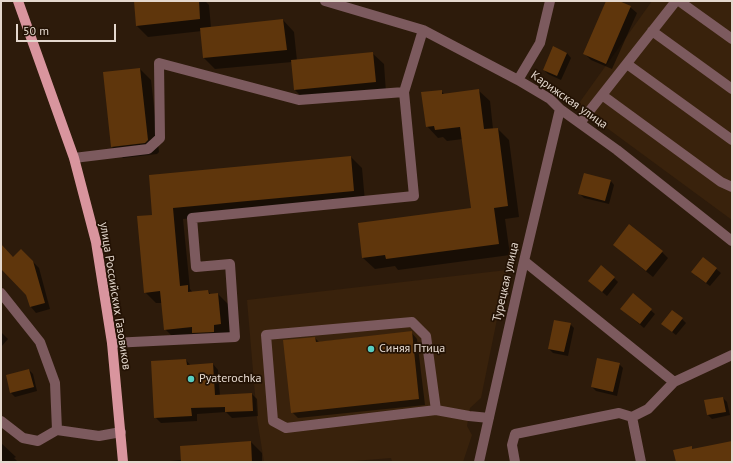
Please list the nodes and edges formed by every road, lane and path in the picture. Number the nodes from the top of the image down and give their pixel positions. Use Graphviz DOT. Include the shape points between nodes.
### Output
graph roads {
  1 [pos="18,1"];
  2 [pos="325,1"];
  3 [pos="550,1"];
  4 [pos="677,1"];
  5 [pos="336,3"];
  6 [pos="423,30"];
  7 [pos="652,31"];
  8 [pos="732,39"];
  9 [pos="627,64"];
  10 [pos="518,80"];
  11 [pos="732,89"];
  12 [pos="404,92"];
  13 [pos="602,95"];
  14 [pos="560,109"];
  15 [pos="580,123"];
  16 [pos="732,140"];
  17 [pos="74,158"];
  18 [pos="732,187"];
  19 [pos="732,241"];
  20 [pos="524,261"];
  21 [pos="1,293"];
  22 [pos="112,343"];
  23 [pos="732,355"];
  24 [pos="674,382"];
  25 [pos="436,410"];
  26 [pos="632,417"];
  27 [pos="489,418"];
  28 [pos="1,421"];
  29 [pos="57,430"];
  30 [pos="121,432"];
  31 [pos="123,462"];
  32 [pos="479,462"];
  33 [pos="515,462"];
  34 [pos="641,462"];
  1 -- 17 [label="main road, улица Российских Газовиков"];
  2 -- 5 [label="street, Карижская улица"];
  3 -- 10 [label="street" via="540,43"];
  4 -- 7 [label="street"];
  4 -- 8 [label="street"];
  5 -- 6 [label="street, Карижская улица"];
  6 -- 10 [label="street, Карижская улица"];
  6 -- 12 [label="street"];
  7 -- 9 [label="street"];
  7 -- 11 [label="street"];
  9 -- 13 [label="street"];
  9 -- 16 [label="street"];
  10 -- 14 [label="street, Карижская улица"];
  12 -- 17 [label="street" via="299,100 158,63 160,138 148,149"];
  12 -- 22 [label="street" via="414,196 192,218 196,267 230,264 235,337"];
  13 -- 15 [label="street"];
  13 -- 18 [label="street" via="721,182"];
  14 -- 15 [label="street, Карижская улица"];
  14 -- 20 [label="street, Турецкая улица"];
  15 -- 19 [label="street, Карижская улица"];
  17 -- 22 [label="main road, улица Российских Газовиков" via="96,242"];
  20 -- 24 [label="street"];
  20 -- 27 [label="street, Турецкая улица"];
  21 -- 29 [label="street" via="40,342 55,383"];
  22 -- 30 [label="main road, улица Российских Газовиков"];
  23 -- 24 [label="street"];
  24 -- 26 [label="street" via="648,409"];
  25 -- 25 [label="street" via="426,336 412,322 266,335 273,421 286,428"];
  25 -- 27 [label="street"];
  26 -- 33 [label="street" via="619,413 515,434 512,445"];
  26 -- 34 [label="street"];
  27 -- 32 [label="street, Турецкая улица"];
  28 -- 29 [label="street" via="23,438 38,441"];
  29 -- 30 [label="street" via="100,436"];
  30 -- 31 [label="main road, улица Российских Газовиков"];
}
